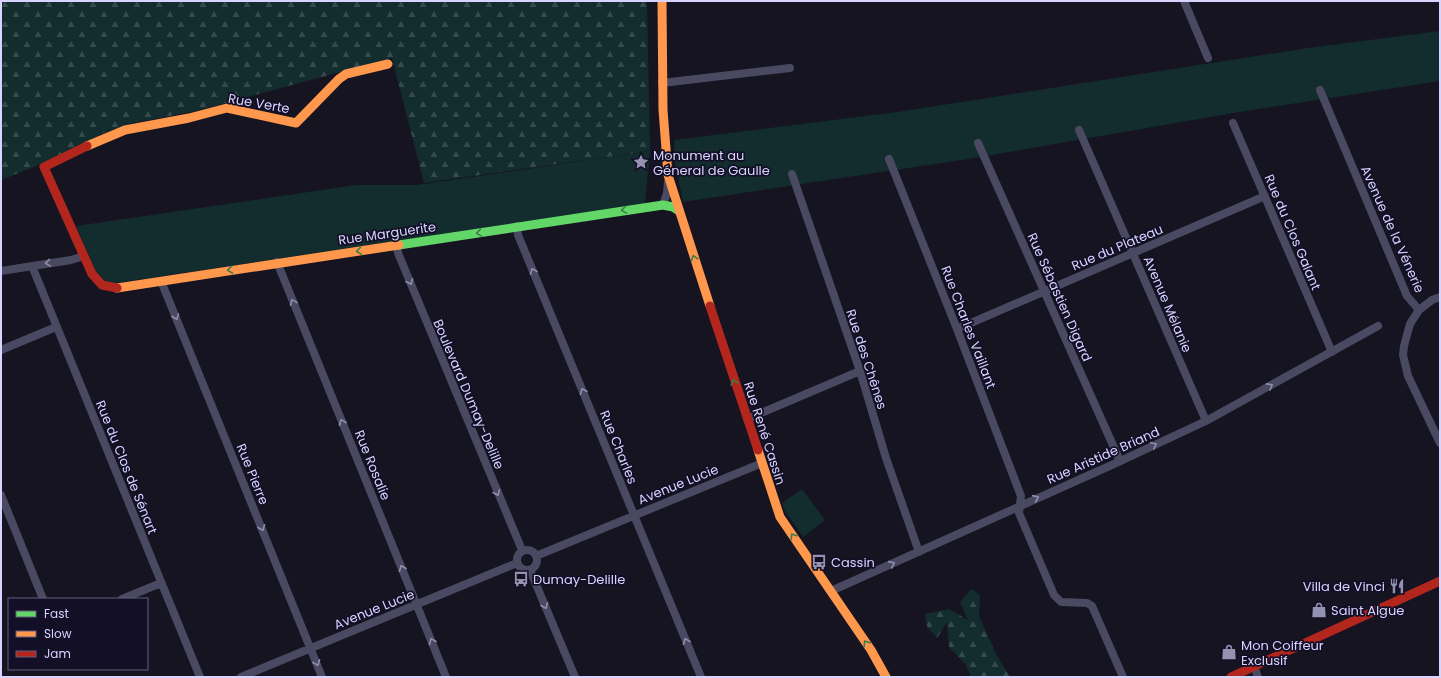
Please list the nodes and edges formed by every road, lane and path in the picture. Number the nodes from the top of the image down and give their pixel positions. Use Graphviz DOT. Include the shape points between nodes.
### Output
graph roads {
  1 [pos="662,1"];
  2 [pos="1184,1"];
  3 [pos="1208,58"];
  4 [pos="388,64"];
  5 [pos="790,68"];
  6 [pos="662,83"];
  7 [pos="1320,90"];
  8 [pos="1233,123"];
  9 [pos="1079,130"];
  10 [pos="978,143"];
  11 [pos="889,159"];
  12 [pos="792,174"];
  13 [pos="668,175"];
  14 [pos="1265,196"];
  15 [pos="663,205"];
  16 [pos="679,211"];
  17 [pos="517,226"];
  18 [pos="397,246"];
  19 [pos="1133,254"];
  20 [pos="84,256"];
  21 [pos="277,262"];
  22 [pos="32,266"];
  23 [pos="1,271"];
  24 [pos="161,281"];
  25 [pos="1044,291"];
  26 [pos="1440,297"];
  27 [pos="1419,310"];
  28 [pos="1378,326"];
  29 [pos="56,327"];
  30 [pos="957,329"];
  31 [pos="1,350"];
  32 [pos="1332,352"];
  33 [pos="860,371"];
  34 [pos="747,419"];
  35 [pos="1206,421"];
  36 [pos="1440,443"];
  37 [pos="1120,461"];
  38 [pos="762,463"];
  39 [pos="1,495"];
  40 [pos="1020,505"];
  41 [pos="634,515"];
  42 [pos="522,550"];
  43 [pos="919,552"];
  44 [pos="536,556"];
  45 [pos="517,563"];
  46 [pos="530,570"];
  47 [pos="1440,581"];
  48 [pos="161,583"];
  49 [pos="831,591"];
  50 [pos="43,598"];
  51 [pos="124,598"];
  52 [pos="416,604"];
  53 [pos="311,648"];
  54 [pos="1254,666"];
  55 [pos="200,677"];
  56 [pos="241,677"];
  57 [pos="322,677"];
  58 [pos="446,677"];
  59 [pos="575,677"];
  60 [pos="701,677"];
  61 [pos="886,677"];
  62 [pos="1123,677"];
  63 [pos="1231,677"];
  64 [pos="1258,677"];
  1 -- 6 [label="street, Rue René Cassin"];
  2 -- 3 [label="street"];
  4 -- 20 [label="street, Rue Verte" via="346,74 296,123 227,108 124,130 44,167"];
  5 -- 6 [label="street"];
  6 -- 13 [label="street, Rue René Cassin"];
  7 -- 27 [label="street, Avenue de la Vénerie" via="1407,296"];
  8 -- 14 [label="street, Rue du Clos Galant"];
  9 -- 19 [label="street, Avenue Mélanie"];
  10 -- 25 [label="street, Rue Sébastien Digard"];
  11 -- 30 [label="street, Rue Charles Vaillant"];
  12 -- 33 [label="street, Rue des Chênes"];
  13 -- 15 [label="street"];
  13 -- 16 [label="street, Rue René Cassin"];
  14 -- 19 [label="street, Rue du Plateau"];
  14 -- 32 [label="street, Rue du Clos Galant"];
  15 -- 16 [label="street, Rue Marguerite"];
  15 -- 17 [label="street, Rue Marguerite, one-way"];
  34 -- 16 [label="street, Rue René Cassin, one-way"];
  17 -- 18 [label="street, Rue Marguerite, one-way"];
  41 -- 17 [label="street, Rue Charles, one-way" via="518,234"];
  18 -- 21 [label="street, Rue Marguerite, one-way"];
  18 -- 42 [label="street, Boulevard Dumay-Delille, one-way"];
  19 -- 25 [label="street, Rue du Plateau"];
  19 -- 35 [label="street, Avenue Mélanie"];
  20 -- 22 [label="street, one-way"];
  20 -- 24 [label="street, Rue Marguerite" via="92,274 102,286 115,288"];
  21 -- 24 [label="street, Rue Marguerite, one-way"];
  52 -- 21 [label="street, Rue Rosalie, one-way"];
  22 -- 23 [label="street"];
  22 -- 29 [label="street, Rue du Clos de Sénart"];
  24 -- 53 [label="street, Rue Pierre, one-way"];
  25 -- 30 [label="street, Rue du Plateau"];
  25 -- 37 [label="street, Rue Sébastien Digard"];
  26 -- 27 [label="street"];
  27 -- 36 [label="street, Avenue de la Vénerie" via="1410,324 1403,355 1408,376"];
  28 -- 32 [label="street, Rue Aristide Briand"];
  29 -- 31 [label="street"];
  29 -- 48 [label="street, Rue du Clos de Sénart"];
  30 -- 40 [label="street, Rue Charles Vaillant" via="1021,496"];
  35 -- 32 [label="street, Rue Aristide Briand, one-way"];
  33 -- 34 [label="street"];
  33 -- 43 [label="street, Rue des Chênes" via="886,458"];
  34 -- 38 [label="street, Rue René Cassin"];
  37 -- 35 [label="street, Rue Aristide Briand, one-way"];
  40 -- 37 [label="street, Rue Aristide Briand, one-way"];
  38 -- 41 [label="street, Avenue Lucie"];
  49 -- 38 [label="street, Rue René Cassin, one-way" via="780,517"];
  39 -- 50 [label="street"];
  40 -- 43 [label="street, Rue Aristide Briand"];
  40 -- 62 [label="street, Rue Charles Vaillant" via="1019,513 1054,595 1061,602 1087,603 1092,606"];
  41 -- 44 [label="street, Avenue Lucie"];
  60 -- 41 [label="street, Rue Charles, one-way"];
  42 -- 44 [label="street" via="531,550"];
  42 -- 45 [label="street" via="516,557"];
  49 -- 43 [label="street, Rue Aristide Briand, one-way"];
  44 -- 46 [label="street" via="536,565"];
  45 -- 46 [label="street" via="521,568"];
  45 -- 52 [label="street, Avenue Lucie"];
  46 -- 59 [label="street, one-way"];
  47 -- 54 [label="street"];
  48 -- 51 [label="street"];
  48 -- 55 [label="street, Rue du Clos de Sénart"];
  61 -- 49 [label="street, Rue René Cassin, one-way"];
  52 -- 53 [label="street, Avenue Lucie"];
  58 -- 52 [label="street, Rue Rosalie, one-way"];
  53 -- 56 [label="street, Avenue Lucie"];
  53 -- 57 [label="street, Rue Pierre, one-way"];
  54 -- 63 [label="street"];
  54 -- 64 [label="street"];
}
